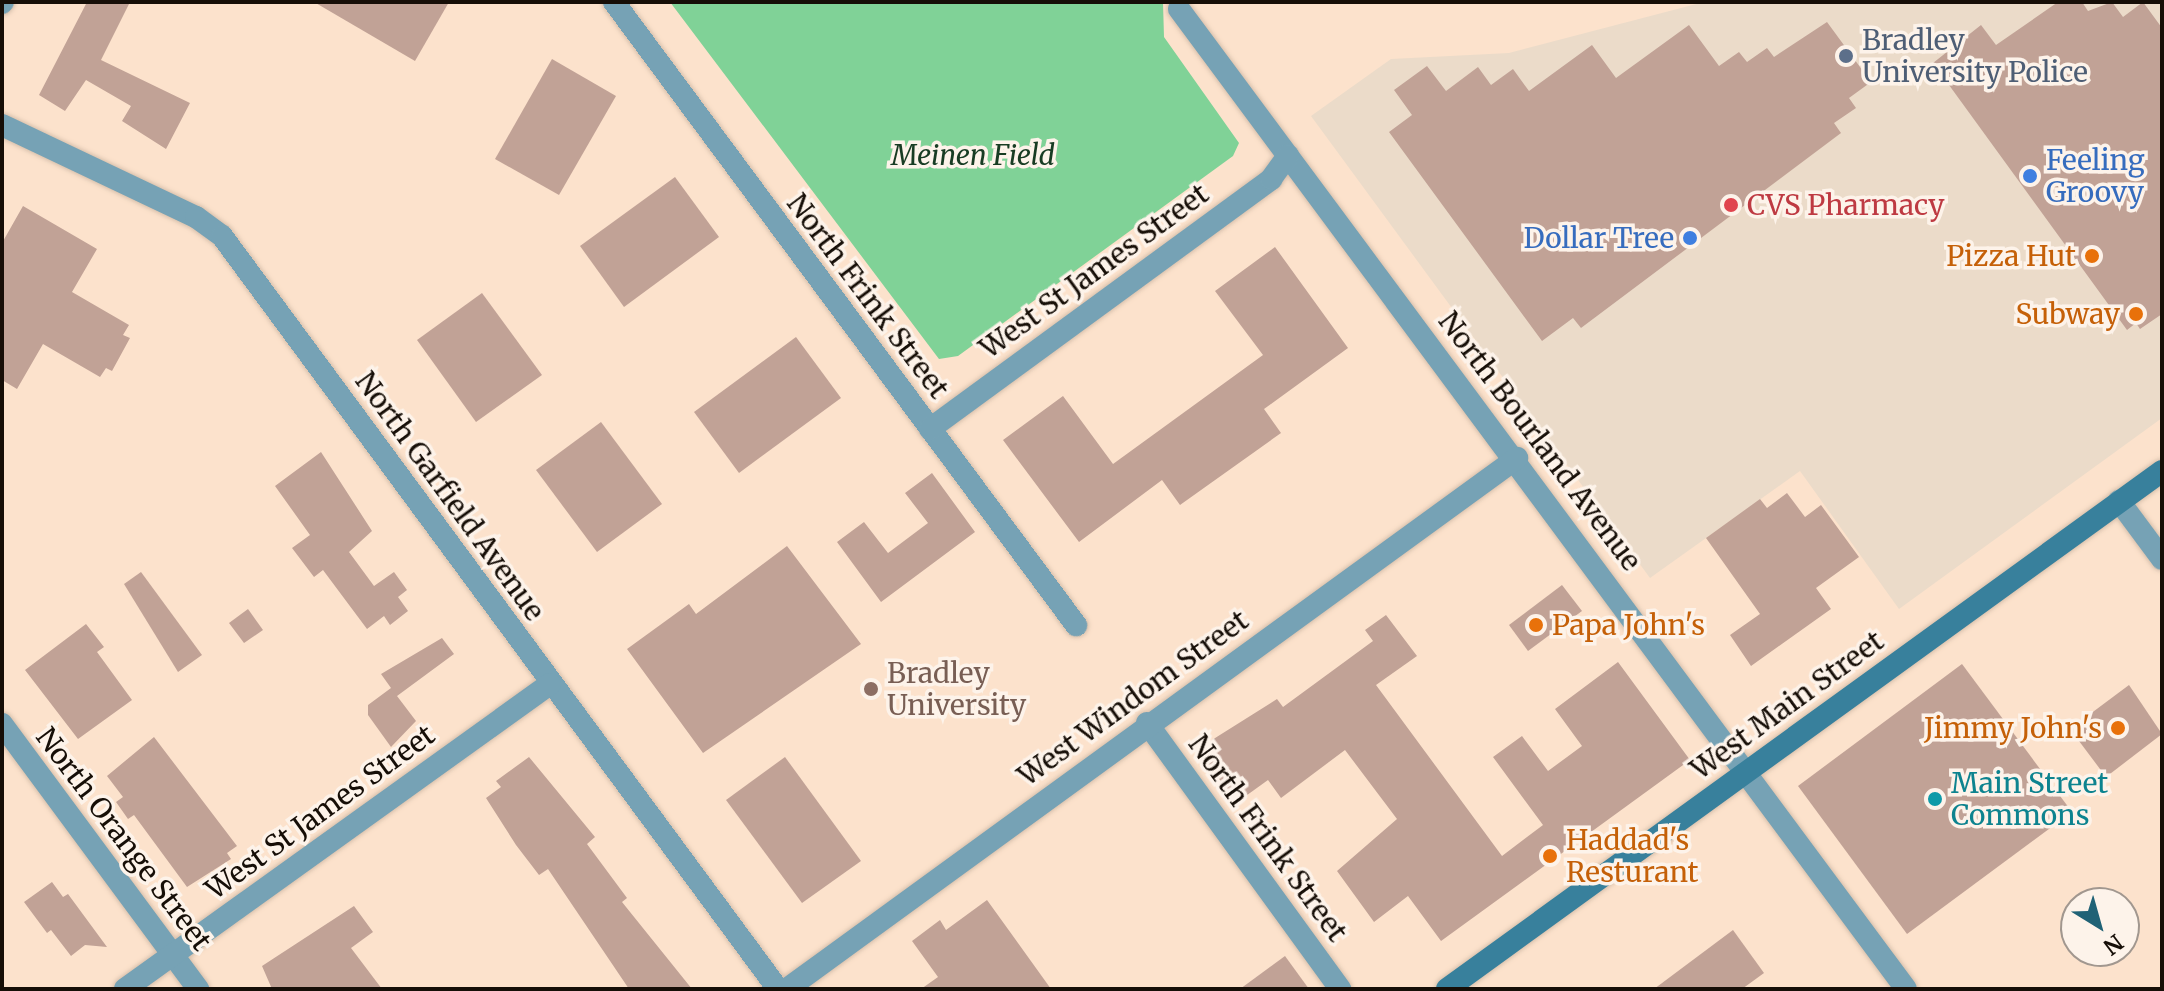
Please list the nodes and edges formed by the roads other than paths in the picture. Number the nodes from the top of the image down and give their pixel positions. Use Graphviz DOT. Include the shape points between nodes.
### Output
graph roads {
  1 [pos="614,2"];
  2 [pos="1179,9"];
  3 [pos="2,125"];
  4 [pos="1288,156"];
  5 [pos="930,429"];
  6 [pos="1517,458"];
  7 [pos="2162,471"];
  8 [pos="2119,501"];
  9 [pos="2162,559"];
  10 [pos="1076,625"];
  11 [pos="550,684"];
  12 [pos="1147,723"];
  13 [pos="2,724"];
  14 [pos="1746,772"];
  15 [pos="172,954"];
  16 [pos="125,989"];
  17 [pos="198,989"];
  18 [pos="778,989"];
  19 [pos="787,989"];
  20 [pos="1340,989"];
  21 [pos="1447,989"];
  22 [pos="1906,989"];
  1 -- 5 [label="street, North Frink Street"];
  2 -- 4 [label="street, North Bourland Avenue"];
  3 -- 11 [label="street, North Garfield Avenue" via="196,217 222,236"];
  4 -- 5 [label="street, West St James Street" via="1271,179"];
  4 -- 6 [label="street, North Bourland Avenue"];
  5 -- 10 [label="street, North Frink Street"];
  6 -- 12 [label="street, West Windom Street"];
  6 -- 14 [label="street, North Bourland Avenue"];
  7 -- 8 [label="main road, West Main Street"];
  8 -- 9 [label="street"];
  8 -- 14 [label="main road, West Main Street"];
  11 -- 15 [label="street, West St James Street"];
  11 -- 18 [label="street, North Garfield Avenue"];
  12 -- 19 [label="street, West Windom Street"];
  12 -- 20 [label="street, North Frink Street"];
  13 -- 15 [label="street, North Orange Street"];
  14 -- 21 [label="main road, West Main Street"];
  14 -- 22 [label="street, North Bourland Avenue"];
  15 -- 16 [label="street, West St James Street"];
  15 -- 17 [label="street, North Orange Street"];
}
